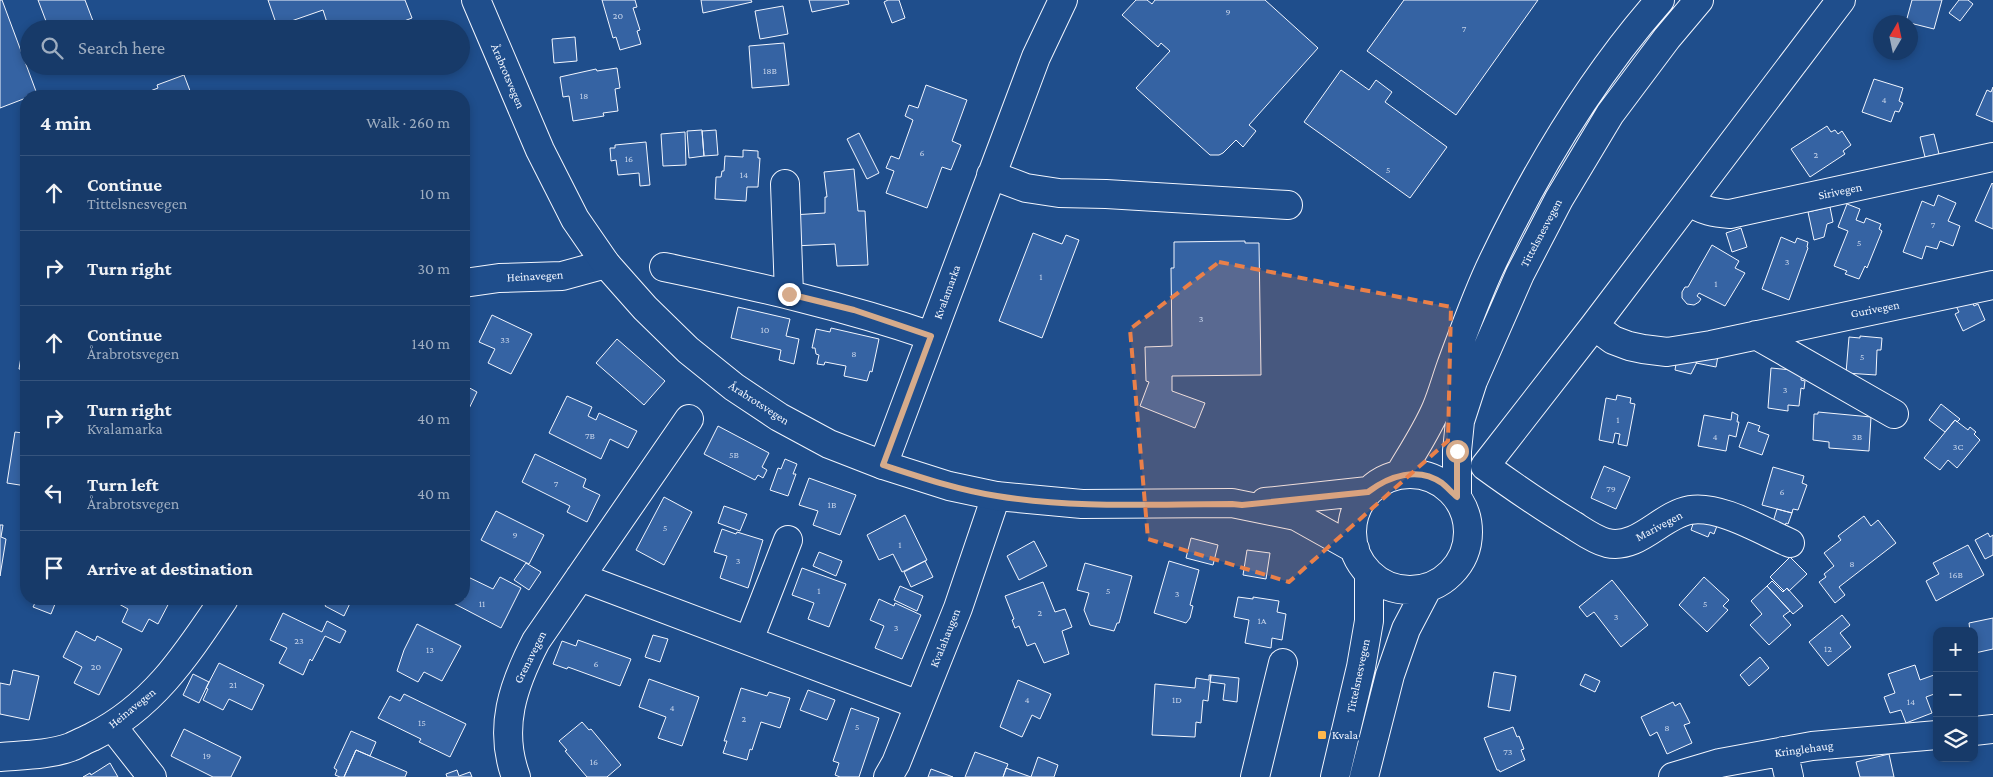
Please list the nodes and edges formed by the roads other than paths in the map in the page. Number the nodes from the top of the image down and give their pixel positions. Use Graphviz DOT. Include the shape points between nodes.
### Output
graph roads {
  1 [pos="476,0"];
  2 [pos="1063,0"];
  3 [pos="1660,0"];
  4 [pos="1699,0"];
  5 [pos="1841,0"];
  6 [pos="1993,157"];
  7 [pos="991,175"];
  8 [pos="784,184"];
  9 [pos="1689,201"];
  10 [pos="1288,205"];
  11 [pos="606,264"];
  12 [pos="664,267"];
  13 [pos="470,282"];
  14 [pos="1993,285"];
  15 [pos="789,294"];
  16 [pos="1594,326"];
  17 [pos="1756,335"];
  18 [pos="931,336"];
  19 [pos="1894,414"];
  20 [pos="689,419"];
  21 [pos="883,465"];
  22 [pos="1399,475"];
  23 [pos="1368,492"];
  24 [pos="996,496"];
  25 [pos="1457,497"];
  26 [pos="1242,505"];
  27 [pos="788,540"];
  28 [pos="1790,543"];
  29 [pos="1355,549"];
  30 [pos="1369,573"];
  31 [pos="580,577"];
  32 [pos="1428,587"];
  33 [pos="220,605"];
  34 [pos="749,640"];
  35 [pos="1283,663"];
  36 [pos="919,705"];
  37 [pos="112,726"];
  38 [pos="1993,728"];
  39 [pos="1978,730"];
  40 [pos="1933,735"];
  41 [pos="0,756"];
  42 [pos="1786,764"];
  43 [pos="152,777"];
  44 [pos="516,777"];
  45 [pos="888,777"];
  46 [pos="1256,777"];
  47 [pos="1335,777"];
  48 [pos="1364,777"];
  49 [pos="1673,777"];
  1 -- 11 [label="street, Årabrotsvegen" via="540,150 575,219"];
  2 -- 7 [label="street, Kvalamarka" via="1036,57"];
  3 -- 22 [label="street" via="1584,100 1531,188 1493,262 1436,408"];
  4 -- 25 [label="street, Tittelsnesvegen" via="1610,114 1559,199 1520,274 1473,380 1460,421"];
  5 -- 9 [label="street"];
  6 -- 9 [label="street, Sirivegen" via="1730,214 1713,213"];
  7 -- 10 [label="street" via="1026,188 1059,193"];
  7 -- 18 [label="street, Kvalamarka"];
  8 -- 15 [label="street"];
  9 -- 16 [label="street"];
  11 -- 13 [label="street, Heinavegen" via="562,276"];
  11 -- 21 [label="street, Årabrotsvegen" via="688,350 734,387 779,417 829,444"];
  12 -- 15 [label="street"];
  14 -- 17 [label="street, Gurivegen"];
  15 -- 18 [label="street" via="854,310"];
  16 -- 17 [label="street, Gurivegen" via="1613,340 1629,346 1667,352"];
  16 -- 28 [label="street, Marivegen" via="1485,466 1549,511 1608,543 1624,543 1640,537 1689,510 1719,512"];
  17 -- 19 [label="street"];
  18 -- 21 [label="street, Kvalamarka"];
  20 -- 31 [label="street, Grenavegen"];
  21 -- 24 [label="street, Årabrotsvegen" via="950,486"];
  22 -- 23 [label="street"];
  22 -- 25 [label="street" via="1421,475 1441,482"];
  23 -- 26 [label="street, Årabrotsvegen"];
  23 -- 29 [label="street" via="1355,515 1352,529"];
  24 -- 26 [label="street, Årabrotsvegen" via="1082,504"];
  24 -- 36 [label="street, Kvalahaugen" via="958,608"];
  25 -- 32 [label="street" via="1467,522 1465,550 1457,566 1444,579"];
  26 -- 29 [label="street, Årabrotsvegen" via="1296,516"];
  27 -- 34 [label="street"];
  29 -- 30 [label="street"];
  30 -- 32 [label="street" via="1386,585 1406,590"];
  30 -- 47 [label="street, Tittelsnesvegen" via="1368,621 1361,666"];
  31 -- 34 [label="street"];
  31 -- 44 [label="street, Grenavegen" via="536,641 515,685 507,739"];
  32 -- 48 [label="street" via="1406,628 1390,675"];
  33 -- 37 [label="street, Heinavegen" via="190,649 153,694"];
  34 -- 36 [label="street"];
  35 -- 46 [label="street"];
  36 -- 45 [label="street, Kvalahaugen"];
  37 -- 41 [label="street, Heinavegen" via="72,747 33,755"];
  37 -- 43 [label="street"];
  38 -- 39 [label="street"];
  40 -- 42 [label="street, Kringlehaug" via="1812,746"];
  42 -- 49 [label="street, Kringlehaug" via="1720,763"];
}
